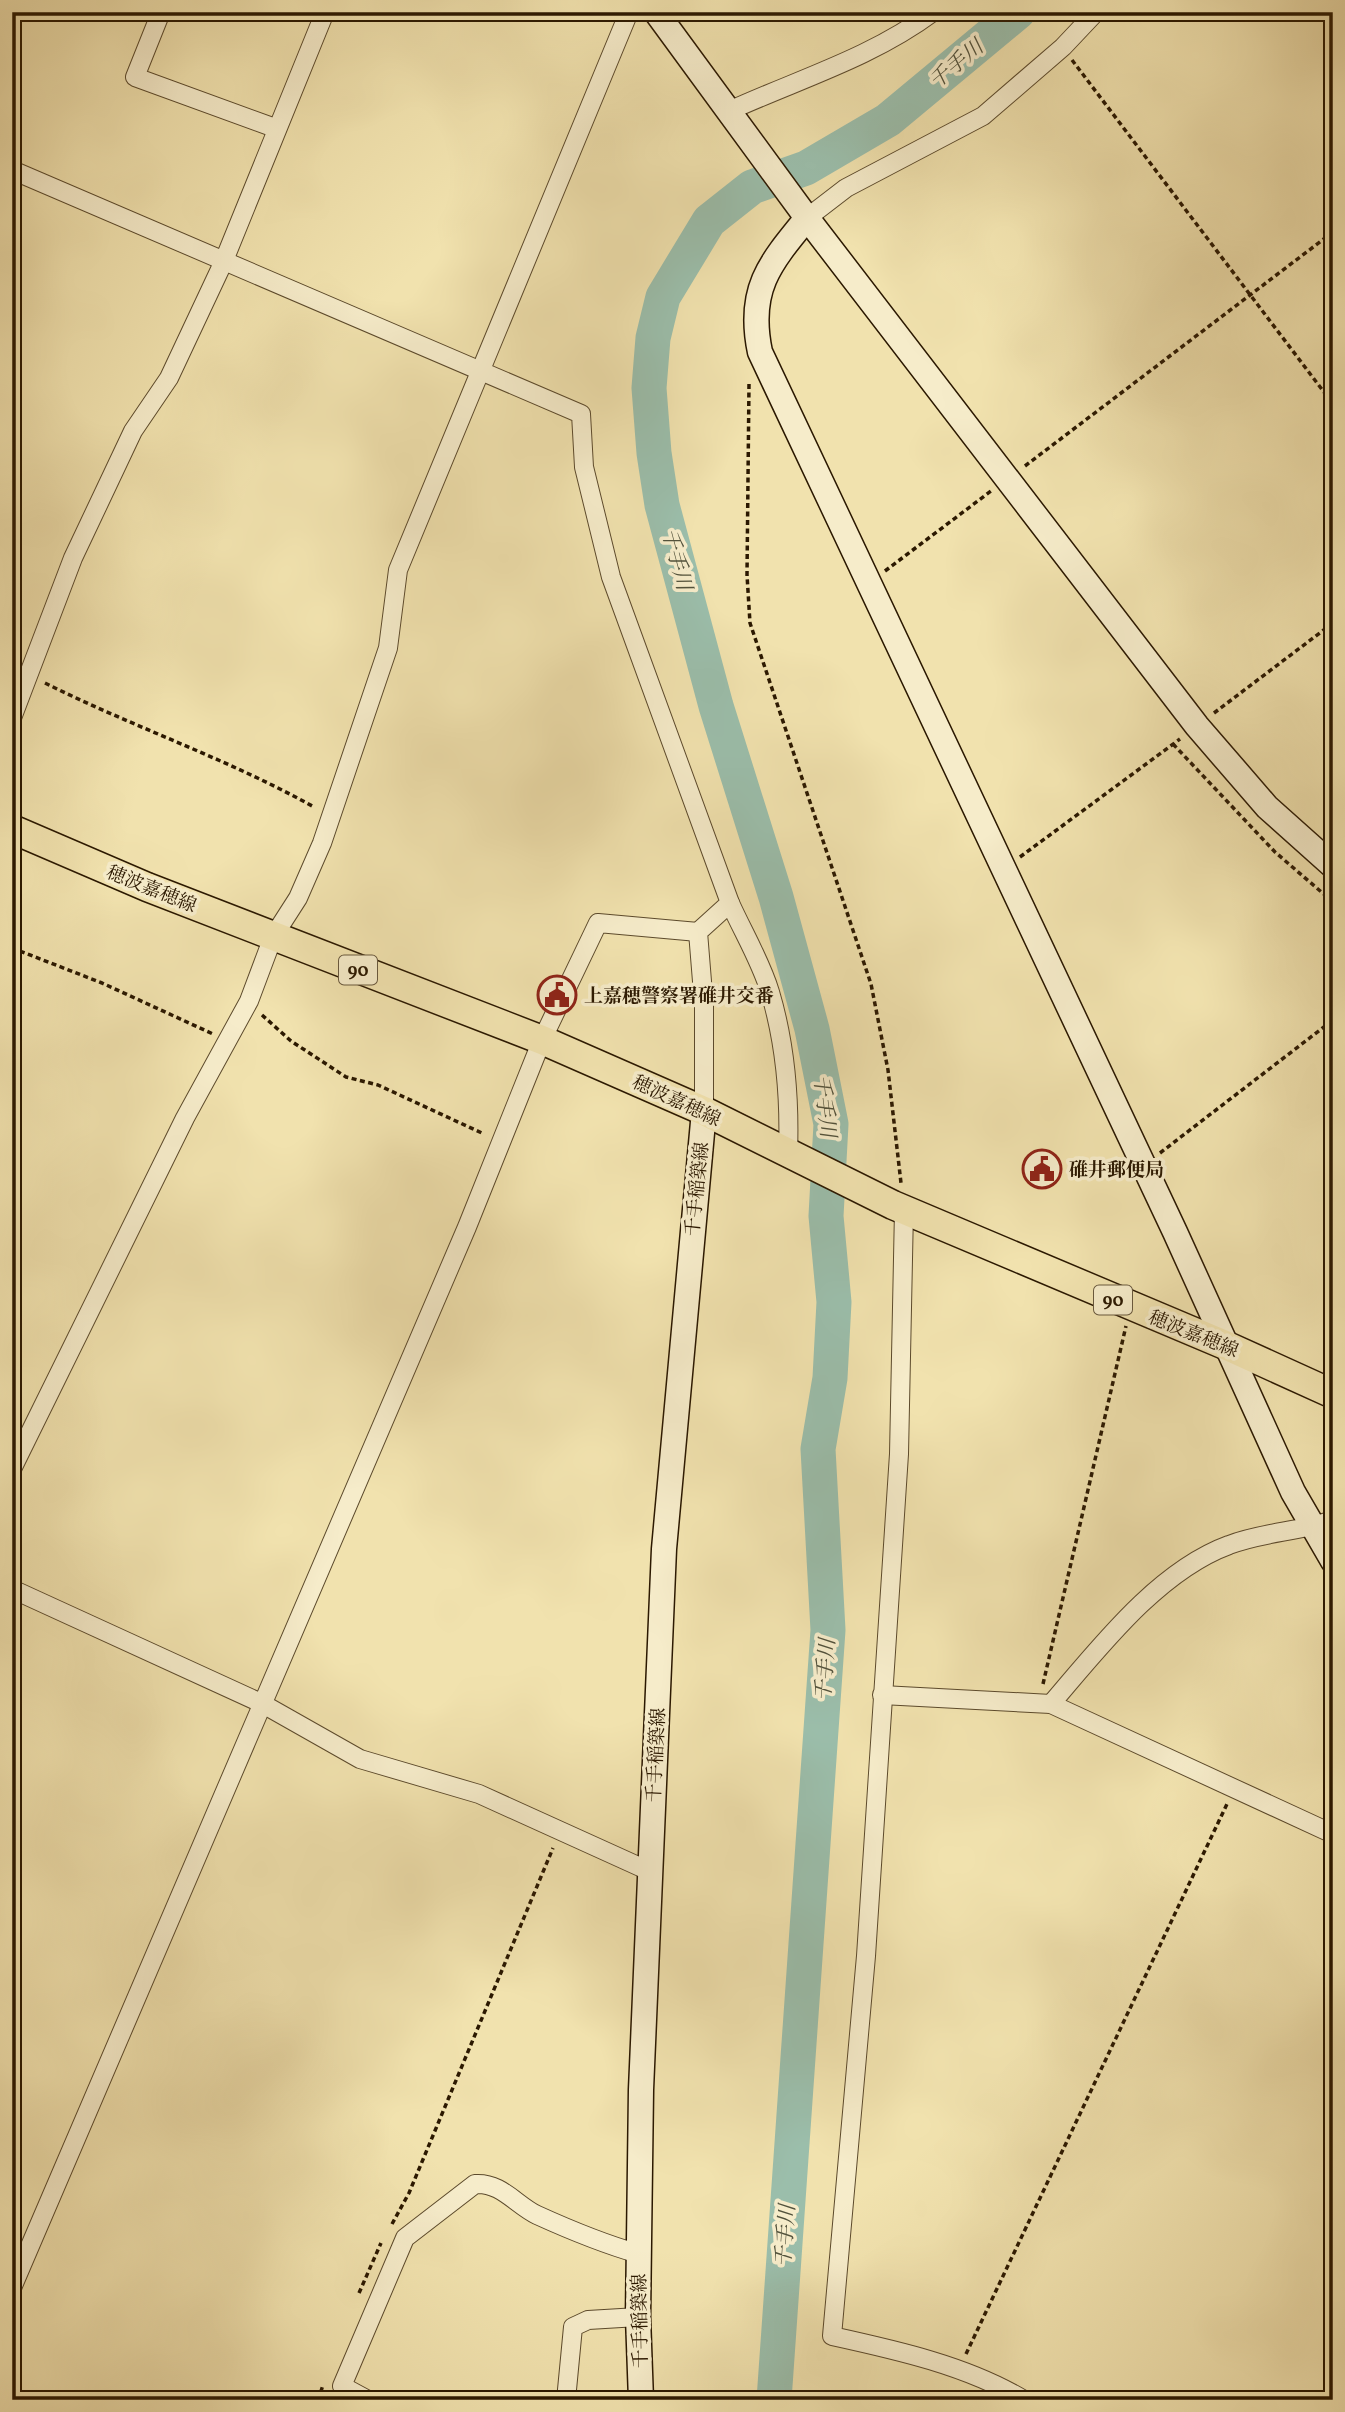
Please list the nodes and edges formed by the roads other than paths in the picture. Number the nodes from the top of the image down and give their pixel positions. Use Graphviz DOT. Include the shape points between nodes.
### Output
graph roads {
  1 [pos="161,12"];
  2 [pos="325,12"];
  3 [pos="629,12"];
  4 [pos="656,12"];
  5 [pos="933,12"];
  6 [pos="1096,12"];
  7 [pos="733,116"];
  8 [pos="275,128"];
  9 [pos="12,170"];
  10 [pos="807,218"];
  11 [pos="223,263"];
  12 [pos="479,372"];
  13 [pos="12,718"];
  14 [pos="12,829"];
  15 [pos="1333,866"];
  16 [pos="730,903"];
  17 [pos="698,932"];
  18 [pos="273,937"];
  19 [pos="542,1040"];
  20 [pos="704,1111"];
  21 [pos="792,1155"];
  22 [pos="898,1207"];
  23 [pos="1225,1345"];
  24 [pos="1333,1394"];
  25 [pos="12,1469"];
  26 [pos="1323,1523"];
  27 [pos="1333,1561"];
  28 [pos="12,1589"];
  29 [pos="882,1695"];
  30 [pos="261,1703"];
  31 [pos="1045,1703"];
  32 [pos="1333,1834"];
  33 [pos="649,1871"];
  34 [pos="639,2254"];
  35 [pos="12,2288"];
  36 [pos="638,2317"];
  37 [pos="369,2400"];
  38 [pos="566,2400"];
  39 [pos="641,2400"];
  40 [pos="1024,2400"];
  1 -- 8 [label="street" via="135,76"];
  2 -- 8 [label="street"];
  3 -- 12 [label="street"];
  4 -- 7 [label="street"];
  5 -- 7 [label="street" via="905,33 844,65 790,83"];
  6 -- 10 [label="street" via="983,116 846,188"];
  7 -- 10 [label="street"];
  8 -- 11 [label="street"];
  9 -- 11 [label="street"];
  10 -- 15 [label="street" via="1197,726 1267,807"];
  10 -- 23 [label="street" via="764,276 754,323 760,352"];
  11 -- 12 [label="street"];
  11 -- 13 [label="street" via="169,379 133,431 72,558"];
  12 -- 16 [label="street" via="580,414 584,467 611,577"];
  12 -- 18 [label="street" via="398,570 388,648 331,816 298,898"];
  14 -- 18 [label="main road, 穂波嘉穂線 / 90"];
  16 -- 17 [label="street"];
  16 -- 21 [label="street" via="769,990 784,1050"];
  17 -- 19 [label="street" via="598,923"];
  17 -- 20 [label="street" via="704,1006"];
  18 -- 19 [label="main road, 穂波嘉穂線 / 90"];
  18 -- 25 [label="street" via="249,1001 185,1118"];
  19 -- 20 [label="main road, 穂波嘉穂線 / 90"];
  19 -- 30 [label="street"];
  20 -- 21 [label="main road, 穂波嘉穂線 / 90"];
  20 -- 33 [label="street, 千手稲築線" via="664,1549"];
  21 -- 22 [label="main road, 穂波嘉穂線 / 90"];
  22 -- 23 [label="main road, 穂波嘉穂線 / 90"];
  22 -- 29 [label="street" via="900,1454"];
  23 -- 24 [label="main road, 穂波嘉穂線 / 90"];
  23 -- 26 [label="street" via="1293,1492"];
  26 -- 27 [label="street"];
  26 -- 31 [label="street" via="1228,1545 1193,1564 1152,1595"];
  28 -- 30 [label="street"];
  29 -- 31 [label="street"];
  29 -- 40 [label="street" via="866,1956 832,2336 890,2349 1002,2386"];
  30 -- 33 [label="street" via="360,1759 479,1794"];
  30 -- 35 [label="street"];
  31 -- 32 [label="street"];
  33 -- 34 [label="street, 千手稲築線"];
  34 -- 36 [label="street, 千手稲築線"];
  34 -- 37 [label="street" via="535,2214 497,2188 475,2184 405,2238 342,2386"];
  36 -- 38 [label="street" via="588,2320 573,2327"];
  36 -- 39 [label="street, 千手稲築線"];
}
